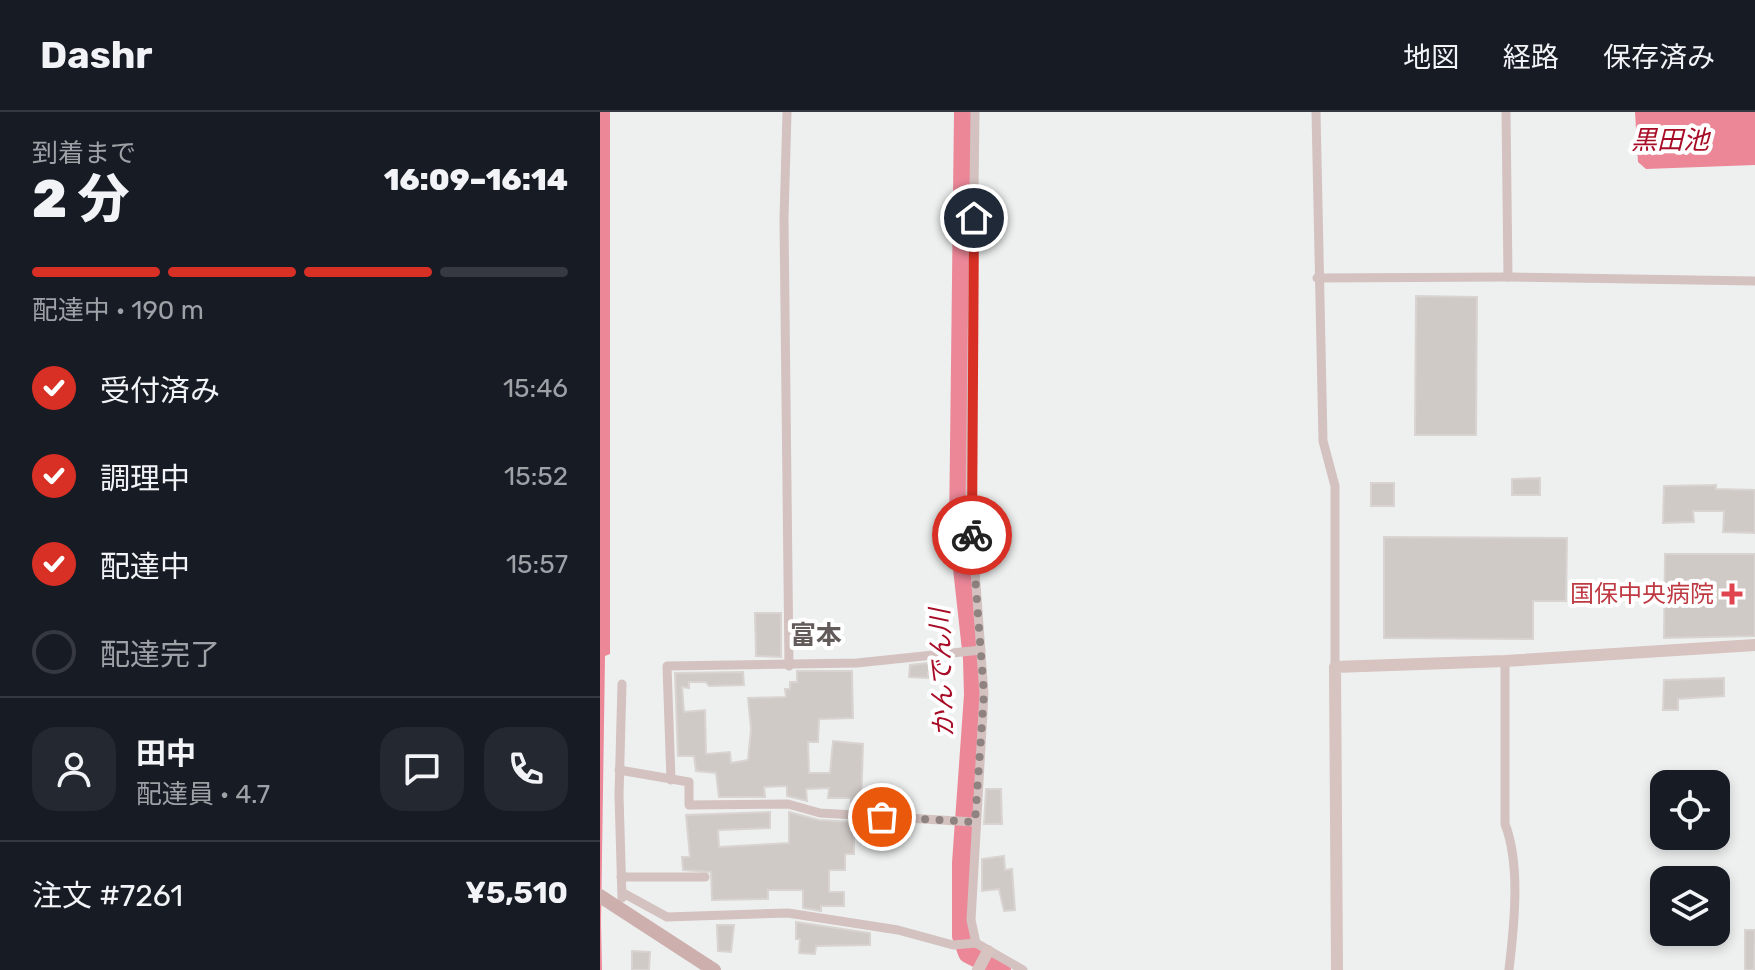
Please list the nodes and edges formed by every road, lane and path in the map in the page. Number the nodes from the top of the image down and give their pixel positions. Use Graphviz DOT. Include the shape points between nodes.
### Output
graph roads {
  1 [pos="787,112"];
  2 [pos="975,112"];
  3 [pos="1316,112"];
  4 [pos="1506,112"];
  5 [pos="1508,277"];
  6 [pos="1317,278"];
  7 [pos="1755,281"];
  8 [pos="1755,645"];
  9 [pos="981,650"];
  10 [pos="1505,661"];
  11 [pos="789,666"];
  12 [pos="1335,667"];
  13 [pos="622,684"];
  14 [pos="619,770"];
  15 [pos="671,780"];
  16 [pos="975,822"];
  17 [pos="621,877"];
  18 [pos="705,877"];
  19 [pos="600,896"];
  20 [pos="621,904"];
  21 [pos="976,943"];
  22 [pos="988,951"];
  23 [pos="714,970"];
  24 [pos="978,970"];
  25 [pos="1023,970"];
  26 [pos="1337,970"];
  27 [pos="1509,970"];
  1 -- 11 [label="street"];
  2 -- 9 [label="street" via="970,502"];
  3 -- 6 [label="street"];
  4 -- 5 [label="street"];
  5 -- 6 [label="street"];
  5 -- 7 [label="street"];
  6 -- 12 [label="street" via="1323,441 1335,486"];
  8 -- 10 [label="street"];
  9 -- 11 [label="street"];
  9 -- 16 [label="street" via="984,694"];
  10 -- 12 [label="street"];
  10 -- 27 [label="street" via="1505,824 1512,842 1514,928"];
  11 -- 15 [label="street" via="667,666"];
  12 -- 26 [label="street"];
  13 -- 14 [label="street"];
  14 -- 15 [label="street"];
  14 -- 17 [label="street"];
  15 -- 16 [label="street" via="689,782 689,805 788,804 820,813"];
  16 -- 21 [label="street" via="971,920"];
  17 -- 18 [label="street"];
  17 -- 20 [label="street"];
  19 -- 20 [label="main road"];
  20 -- 21 [label="street" via="667,917 788,913 898,930 953,945"];
  20 -- 23 [label="main road"];
  21 -- 22 [label="street"];
  22 -- 24 [label="street"];
  22 -- 25 [label="street"];
}
